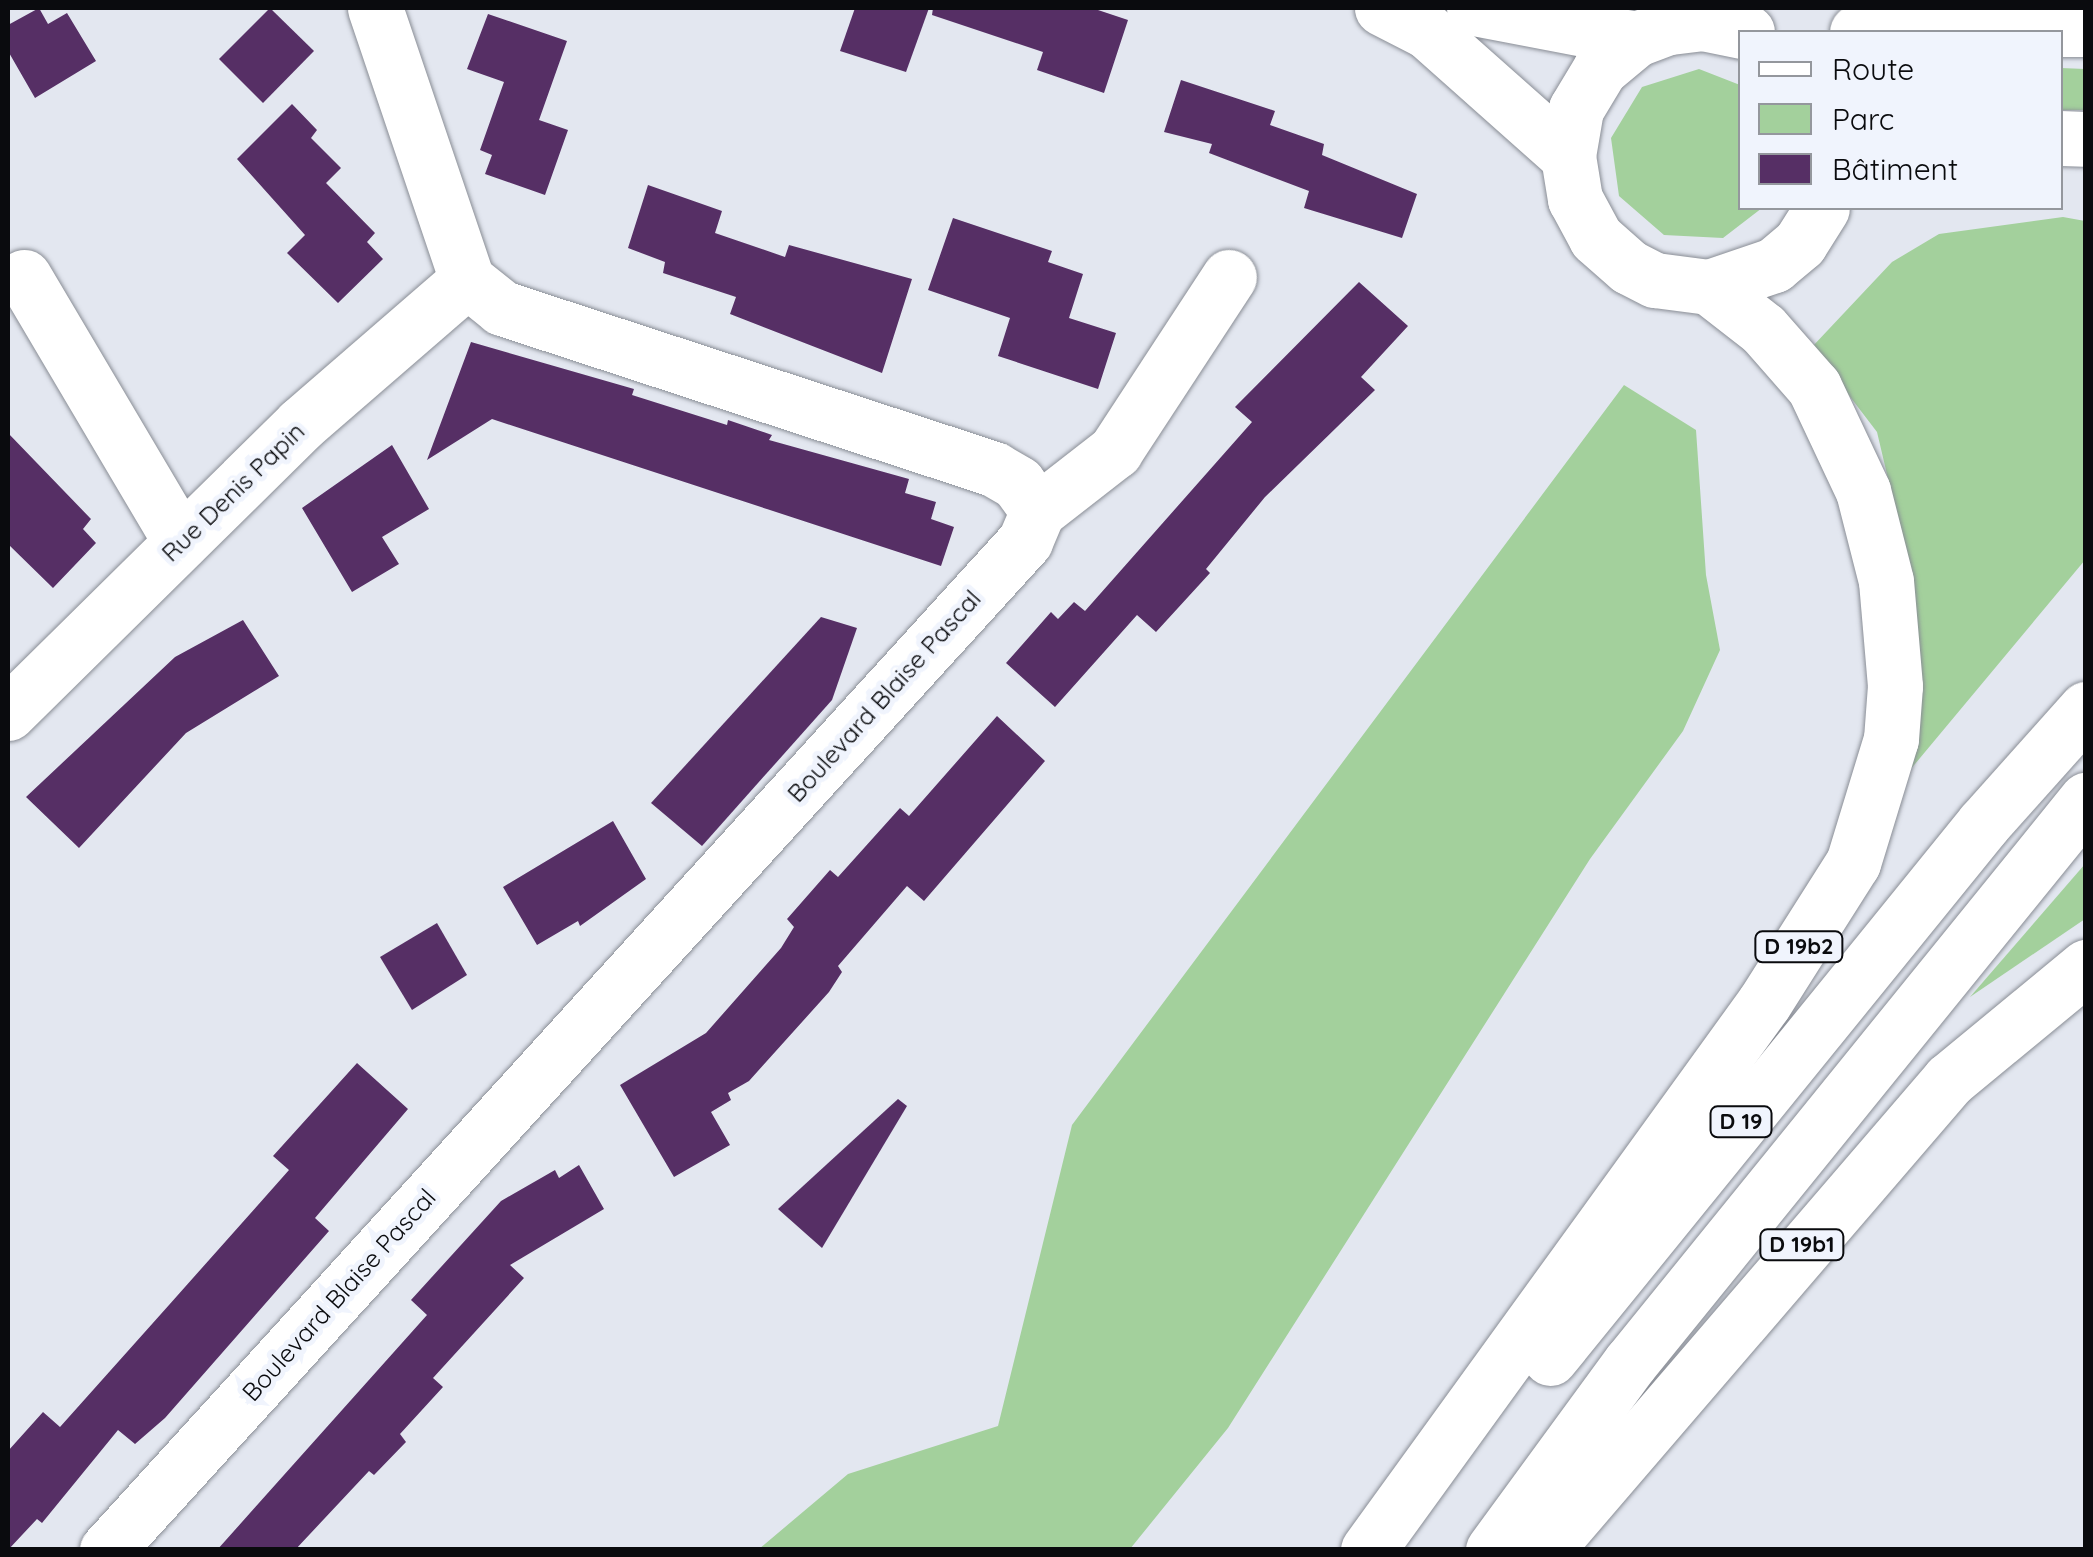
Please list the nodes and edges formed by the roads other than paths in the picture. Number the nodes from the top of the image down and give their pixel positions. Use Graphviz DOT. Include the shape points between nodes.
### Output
graph roads {
  1 [pos="376,8"];
  2 [pos="1382,8"];
  3 [pos="1474,8"];
  4 [pos="2086,29"];
  5 [pos="1738,30"];
  6 [pos="2010,30"];
  7 [pos="1636,40"];
  8 [pos="1568,156"];
  9 [pos="1825,210"];
  10 [pos="24,277"];
  11 [pos="1229,278"];
  12 [pos="467,280"];
  13 [pos="1709,288"];
  14 [pos="1038,511"];
  15 [pos="182,542"];
  16 [pos="2086,708"];
  17 [pos="8,713"];
  18 [pos="2086,800"];
  19 [pos="2086,967"];
  20 [pos="107,1550"];
  21 [pos="1368,1550"];
  22 [pos="1413,1550"];
  23 [pos="1493,1550"];
  24 [pos="1544,1550"];
  1 -- 12 [label="main road"];
  2 -- 8 [label="main road" via="1427,30"];
  3 -- 7 [label="main road"];
  4 -- 6 [label="main road"];
  5 -- 7 [label="main road" via="1703,23"];
  7 -- 8 [label="main road" via="1600,69 1576,109"];
  8 -- 13 [label="main road" via="1575,199 1596,238 1655,280"];
  9 -- 13 [label="main road" via="1774,265"];
  10 -- 15 [label="main road"];
  11 -- 14 [label="main road" via="1114,452"];
  12 -- 14 [label="main road" via="502,308 994,469 1018,483"];
  12 -- 15 [label="main road, Rue Denis Papin" via="300,424"];
  13 -- 21 [label="main road, D 19b2" via="1762,329 1814,386 1864,491 1886,581 1895,686 1891,739 1853,863 1774,987"];
  14 -- 20 [label="main road, Boulevard Blaise Pascal" via="1025,541"];
  15 -- 17 [label="main road, Rue Denis Papin"];
  16 -- 22 [label="main road, D 19" via="1984,823 1561,1343"];
  18 -- 23 [label="main road, D 19" via="1630,1363"];
  19 -- 24 [label="main road, D 19b1" via="1949,1080"];
}
